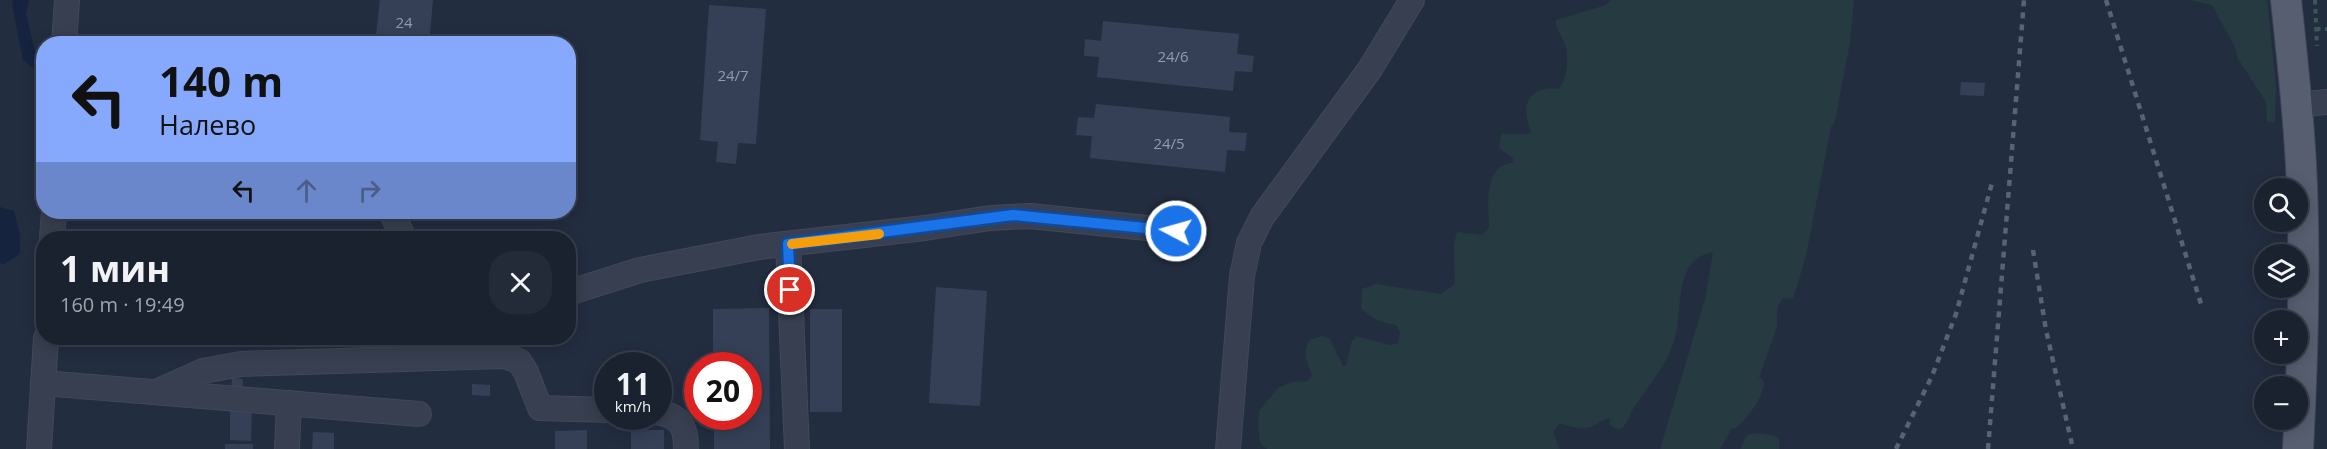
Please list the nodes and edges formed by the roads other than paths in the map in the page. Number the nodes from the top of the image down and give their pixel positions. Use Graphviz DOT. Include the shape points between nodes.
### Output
graph roads {
  1 [pos="67,0"];
  2 [pos="1412,0"];
  3 [pos="2286,0"];
  4 [pos="65,36"];
  5 [pos="2327,102"];
  6 [pos="2297,105"];
  7 [pos="1176,231"];
  8 [pos="788,244"];
  9 [pos="576,290"];
  10 [pos="46,345"];
  11 [pos="462,346"];
  12 [pos="43,383"];
  13 [pos="156,392"];
  14 [pos="288,403"];
  15 [pos="594,410"];
  16 [pos="419,414"];
  17 [pos="672,415"];
  18 [pos="39,449"];
  19 [pos="287,449"];
  20 [pos="686,449"];
  21 [pos="797,449"];
  22 [pos="1228,449"];
  23 [pos="2298,449"];
  1 -- 4 [label="street"];
  2 -- 22 [label="street" via="1370,69 1262,217 1249,243 1242,276"];
  3 -- 6 [label="main road"];
  5 -- 6 [label="street"];
  6 -- 23 [label="main road" via="2303,272"];
  7 -- 8 [label="street" via="1013,215"];
  8 -- 9 [label="street" via="640,270"];
  8 -- 21 [label="street"];
  10 -- 12 [label="street"];
  11 -- 13 [label="street" via="241,364 203,371"];
  11 -- 15 [label="street" via="519,362 540,408"];
  12 -- 13 [label="street"];
  12 -- 18 [label="street"];
  13 -- 14 [label="street"];
  14 -- 16 [label="street"];
  14 -- 19 [label="street"];
  17 -- 20 [label="street" via="681,422"];
}
